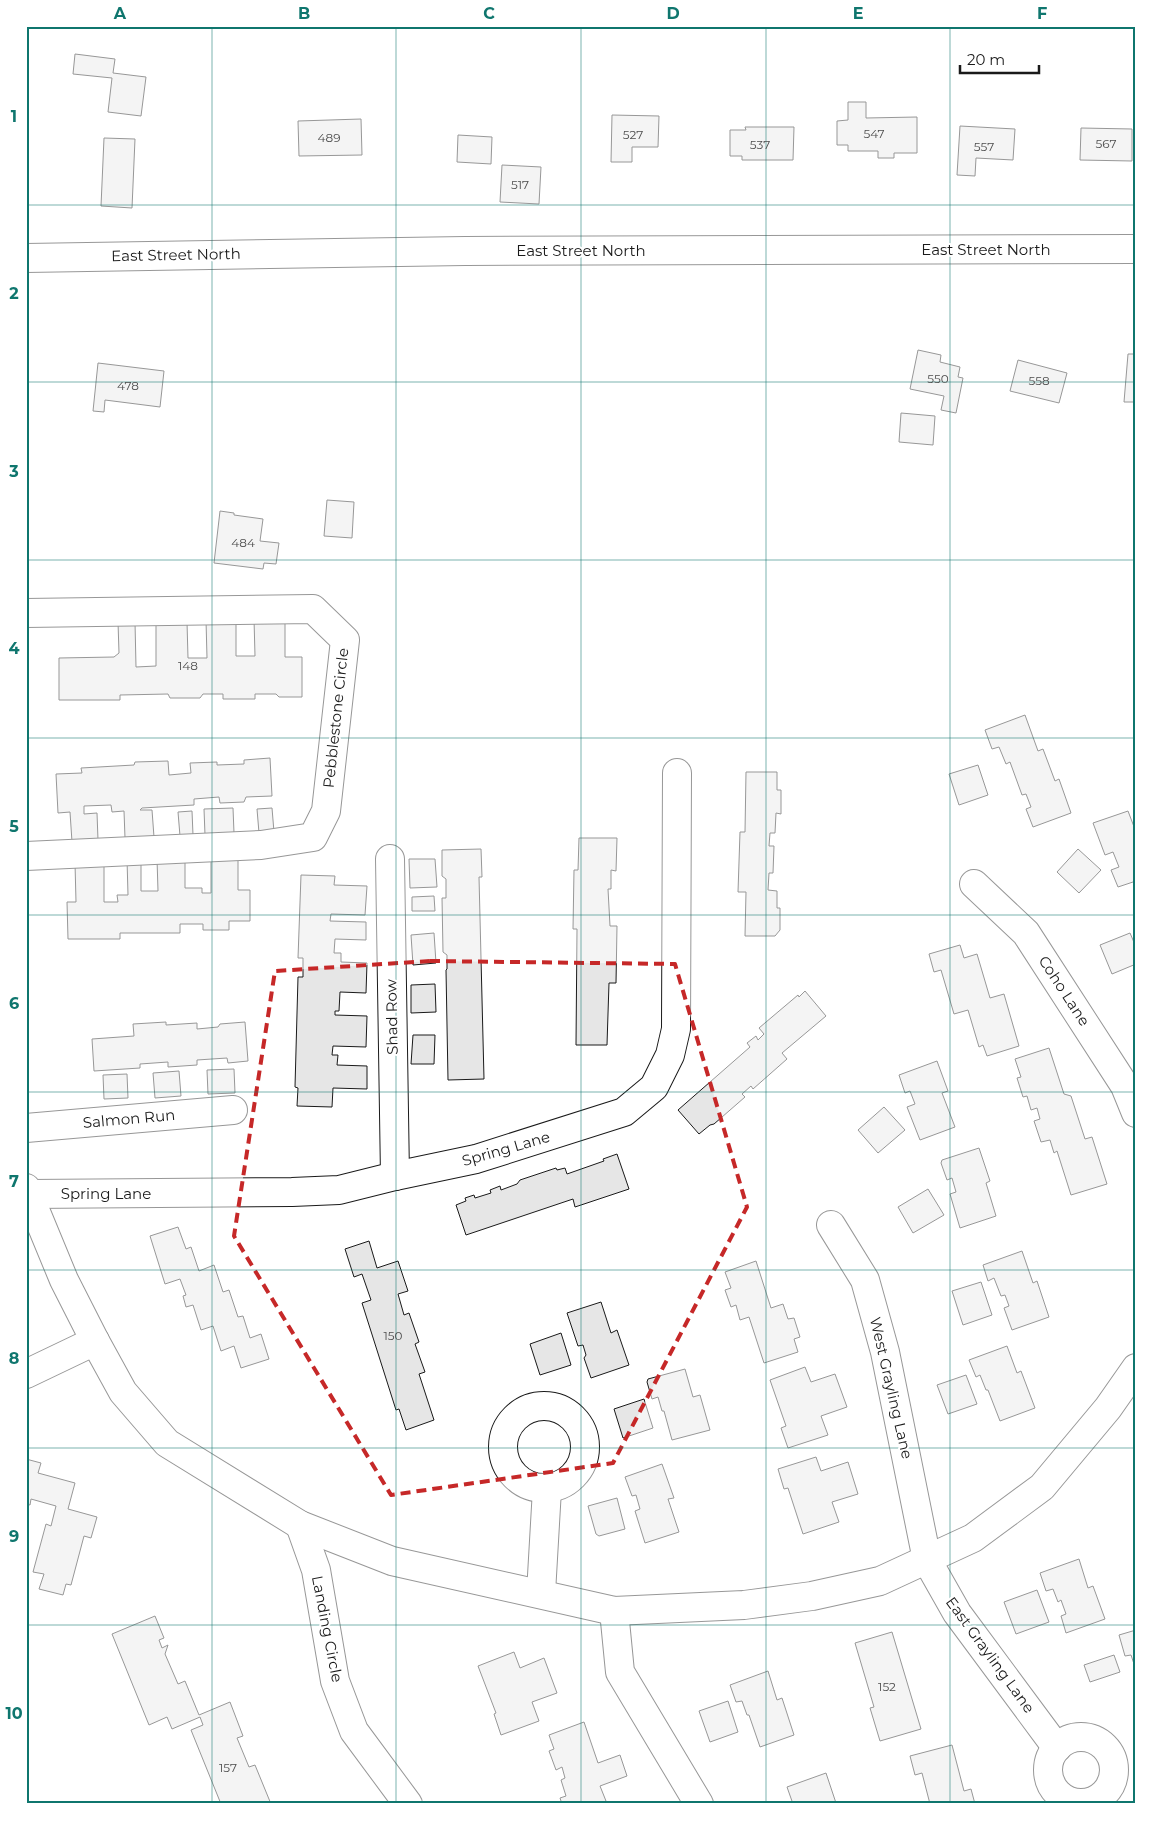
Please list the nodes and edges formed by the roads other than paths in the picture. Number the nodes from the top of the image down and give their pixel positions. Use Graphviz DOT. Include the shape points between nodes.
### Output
graph roads {
  1 [pos="1136,249"];
  2 [pos="26,258"];
  3 [pos="26,612"];
  4 [pos="677,773"];
  5 [pos="26,856"];
  6 [pos="390,859"];
  7 [pos="974,884"];
  8 [pos="233,1110"];
  9 [pos="1136,1113"];
  10 [pos="26,1128"];
  11 [pos="395,1176"];
  12 [pos="28,1191"];
  13 [pos="831,1225"];
  14 [pos="95,1341"];
  15 [pos="1136,1368"];
  16 [pos="26,1374"];
  17 [pos="547,1489"];
  18 [pos="300,1525"];
  19 [pos="927,1560"];
  20 [pos="541,1593"];
  21 [pos="614,1610"];
  22 [pos="1057,1748"];
  23 [pos="408,1804"];
  24 [pos="699,1804"];
  1 -- 2 [label="street, East Street North" via="465,251"];
  3 -- 5 [label="street, Pebblestone Circle" via="313,609 345,640 326,811 313,838 261,845"];
  4 -- 11 [label="street, Spring Lane" via="676,1029 670,1055 654,1087 624,1112 476,1159"];
  6 -- 11 [label="street, Shad Row"];
  7 -- 9 [label="street, Coho Lane" via="1026,933 1125,1086"];
  8 -- 10 [label="street, Salmon Run"];
  11 -- 12 [label="street, Spring Lane" via="339,1190 292,1192"];
  12 -- 14 [label="street" via="64,1280"];
  13 -- 19 [label="street, West Grayling Lane" via="865,1280 885,1352"];
  14 -- 16 [label="street"];
  14 -- 18 [label="street" via="123,1392 167,1443"];
  15 -- 19 [label="street" via="1108,1408 1042,1487 973,1538"];
  17 -- 20 [label="street"];
  18 -- 20 [label="street" via="392,1561"];
  18 -- 23 [label="street, Landing Circle" via="316,1570 335,1681 354,1730"];
  19 -- 21 [label="street" via="880,1580 812,1596 744,1605"];
  19 -- 22 [label="street, East Grayling Lane" via="957,1613"];
  20 -- 21 [label="street"];
  21 -- 24 [label="street" via="620,1672"];
}
